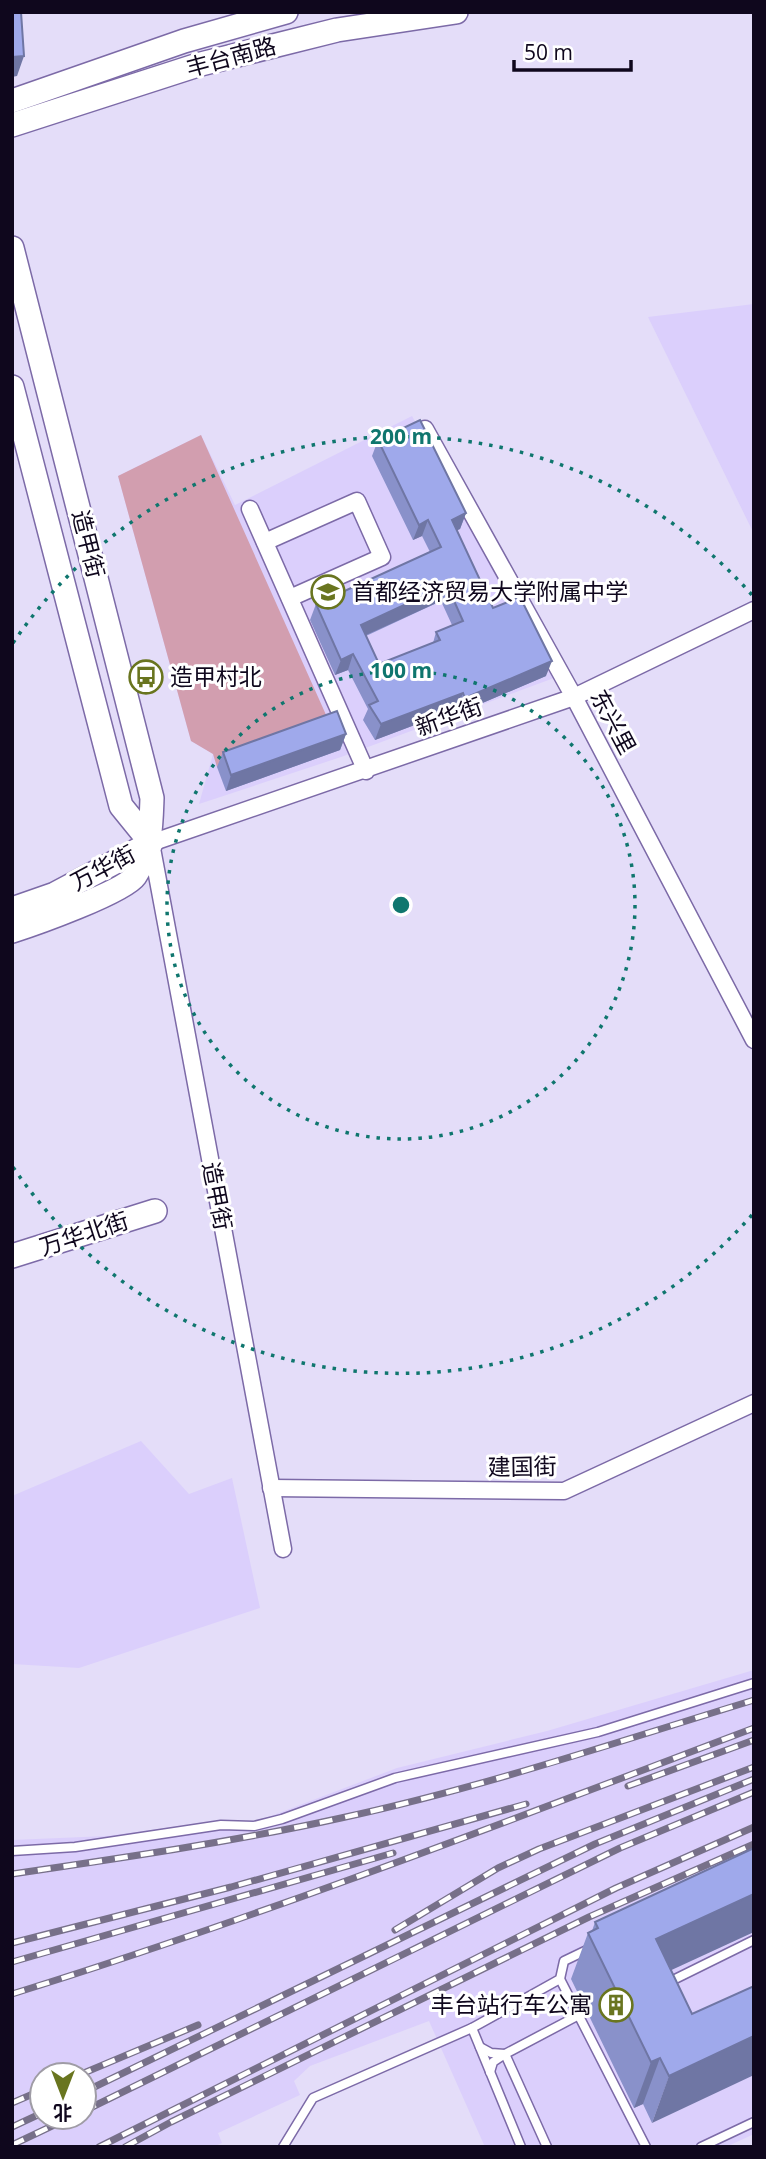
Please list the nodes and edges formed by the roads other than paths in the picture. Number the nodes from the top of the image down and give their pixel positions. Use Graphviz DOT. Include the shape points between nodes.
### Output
graph roads {
  1 [pos="286,12"];
  2 [pos="456,12"];
  3 [pos="12,101"];
  4 [pos="12,125"];
  5 [pos="12,248"];
  6 [pos="13,390"];
  7 [pos="425,429"];
  8 [pos="250,509"];
  9 [pos="265,542"];
  10 [pos="290,598"];
  11 [pos="754,610"];
  12 [pos="574,697"];
  13 [pos="366,771"];
  14 [pos="150,843"];
  15 [pos="12,909"];
  16 [pos="12,932"];
  17 [pos="754,1040"];
  18 [pos="155,1211"];
  19 [pos="12,1256"];
  20 [pos="754,1403"];
  21 [pos="271,1488"];
  22 [pos="283,1549"];
  23 [pos="754,1683"];
  24 [pos="12,1851"];
  25 [pos="754,1940"];
  26 [pos="600,1944"];
  27 [pos="560,1979"];
  28 [pos="657,1988"];
  29 [pos="579,2015"];
  30 [pos="472,2028"];
  31 [pos="480,2047"];
  32 [pos="505,2054"];
  33 [pos="490,2072"];
  34 [pos="754,2122"];
  35 [pos="286,2145"];
  36 [pos="521,2147"];
  37 [pos="547,2147"];
  38 [pos="646,2147"];
  39 [pos="701,2147"];
  1 -- 3 [label="main road, 丰台南路" via="184,41"];
  2 -- 4 [label="main road, 丰台南路" via="337,30 201,64"];
  5 -- 14 [label="main road, 造甲街" via="152,798"];
  6 -- 14 [label="main road, 造甲街" via="121,806"];
  7 -- 12 [label="street, 东兴里"];
  8 -- 9 [label="street"];
  9 -- 10 [label="street"];
  9 -- 10 [label="street" via="357,501 382,557"];
  10 -- 13 [label="street"];
  11 -- 12 [label="street, 新华街"];
  12 -- 13 [label="street, 新华街"];
  12 -- 17 [label="street, 东兴里"];
  13 -- 14 [label="street, 新华街"];
  14 -- 15 [label="main road, 万华街" via="55,894"];
  14 -- 16 [label="main road, 万华街" via="134,878 76,908"];
  14 -- 21 [label="street, 造甲街"];
  18 -- 19 [label="main road, 万华北街"];
  20 -- 21 [label="street, 建国街" via="564,1491"];
  21 -- 22 [label="street, 造甲街"];
  23 -- 24 [label="lane" via="598,1732 395,1778 254,1826 221,1825 75,1847"];
  25 -- 28 [label="lane"];
  26 -- 27 [label="lane" via="564,1961"];
  27 -- 29 [label="lane"];
  27 -- 30 [label="lane"];
  29 -- 32 [label="lane"];
  29 -- 38 [label="lane"];
  30 -- 31 [label="lane"];
  30 -- 35 [label="lane" via="313,2098"];
  31 -- 32 [label="lane"];
  31 -- 33 [label="lane"];
  32 -- 33 [label="lane" via="493,2062"];
  32 -- 37 [label="lane"];
  33 -- 36 [label="lane"];
  34 -- 39 [label="lane"];
}
